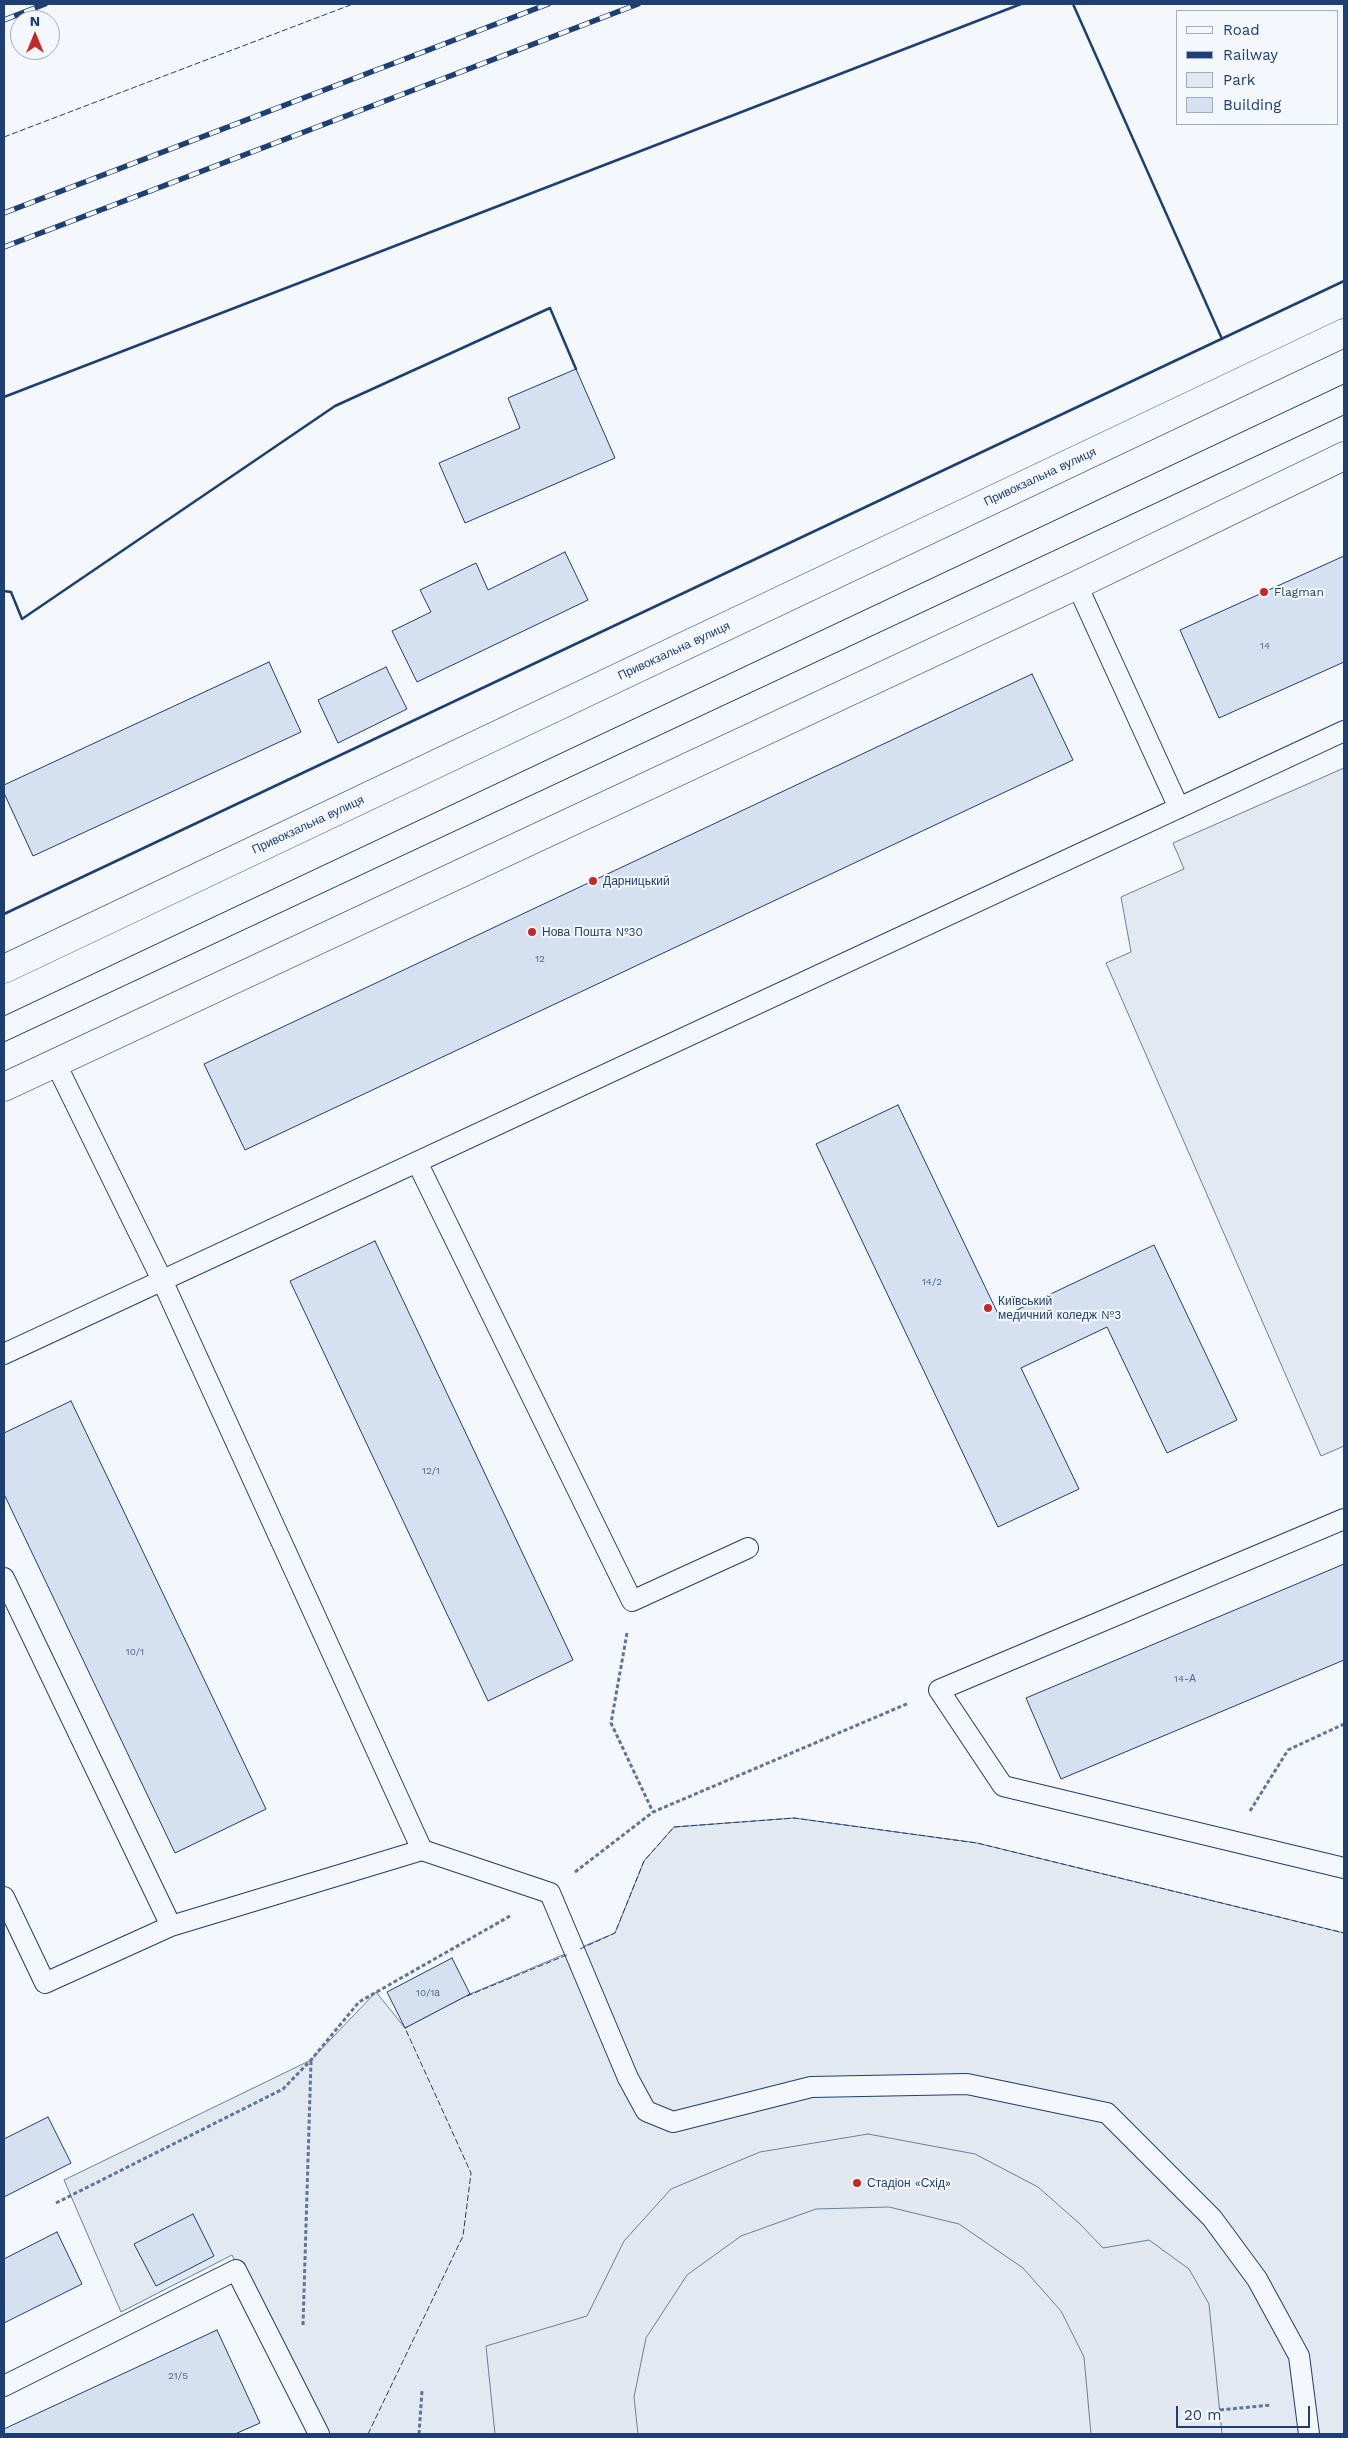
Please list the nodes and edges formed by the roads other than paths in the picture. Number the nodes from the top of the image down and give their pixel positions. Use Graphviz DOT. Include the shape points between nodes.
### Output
graph roads {
  1 [pos="1344,333"];
  2 [pos="1344,456"];
  3 [pos="1077,585"];
  4 [pos="1344,731"];
  5 [pos="1179,808"];
  6 [pos="4,969"];
  7 [pos="56,1064"];
  8 [pos="4,1087"];
  9 [pos="417,1162"];
  10 [pos="162,1280"];
  11 [pos="4,1354"];
  12 [pos="1344,1519"];
  13 [pos="748,1548"];
  14 [pos="4,1578"];
  15 [pos="422,1850"];
  16 [pos="1344,1868"];
  17 [pos="4,1897"];
  18 [pos="171,1926"];
  19 [pos="4,2386"];
  20 [pos="319,2434"];
  21 [pos="1309,2434"];
  1 -- 6 [label="main road, Привокзальна вулиця"];
  2 -- 3 [label="main road"];
  3 -- 5 [label="lane"];
  3 -- 7 [label="main road"];
  4 -- 5 [label="lane"];
  5 -- 9 [label="lane"];
  7 -- 8 [label="main road"];
  7 -- 10 [label="lane"];
  9 -- 10 [label="lane"];
  9 -- 13 [label="lane" via="632,1601"];
  10 -- 11 [label="lane"];
  10 -- 15 [label="lane"];
  12 -- 16 [label="lane" via="939,1690 1003,1786"];
  14 -- 18 [label="lane"];
  15 -- 18 [label="lane"];
  15 -- 21 [label="lane" via="550,1893 628,2078 646,2111 673,2122 811,2087 967,2084 1107,2113 1212,2218 1257,2279 1299,2356"];
  17 -- 18 [label="lane" via="46,1983"];
  19 -- 20 [label="lane" via="236,2270"];
}
